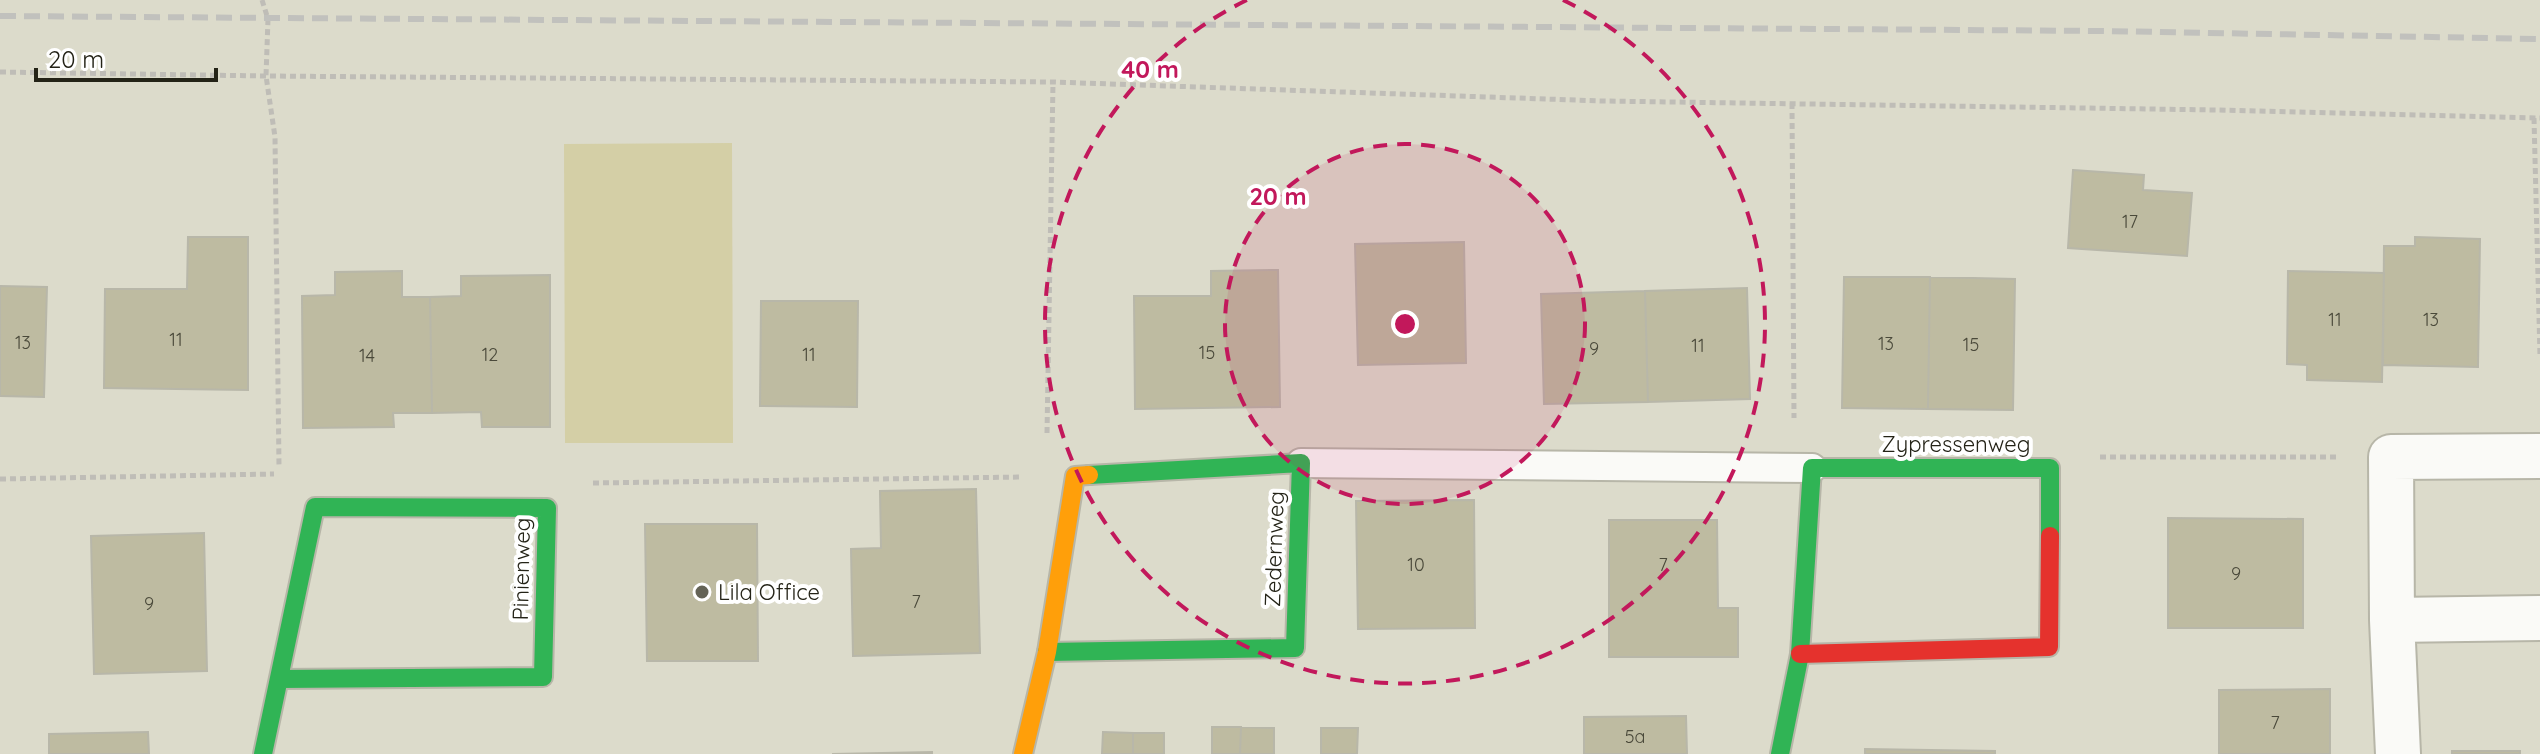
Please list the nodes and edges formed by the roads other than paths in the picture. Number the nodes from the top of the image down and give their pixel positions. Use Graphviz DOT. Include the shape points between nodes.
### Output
graph roads {
  1 [pos="2540,456"];
  2 [pos="1301,463"];
  3 [pos="1803,468"];
  4 [pos="2540,618"];
  5 [pos="2392,620"];
  6 [pos="1047,652"];
  7 [pos="1800,654"];
  8 [pos="279,679"];
  9 [pos="263,754"];
  10 [pos="1023,754"];
  11 [pos="1780,754"];
  12 [pos="2398,754"];
  1 -- 5 [label="street" via="2391,457"];
  2 -- 3 [label="lane"];
  2 -- 6 [label="street, Zedernweg" via="1075,476"];
  2 -- 6 [label="street, Zedernweg" via="1295,648"];
  3 -- 7 [label="street"];
  3 -- 7 [label="street, Zypressenweg" via="2050,468 2049,647"];
  4 -- 5 [label="street"];
  5 -- 12 [label="street"];
  6 -- 10 [label="street"];
  7 -- 11 [label="street"];
  8 -- 8 [label="street, Pinienweg" via="315,507 547,508 543,677"];
  8 -- 9 [label="street, Pinienweg"];
}
